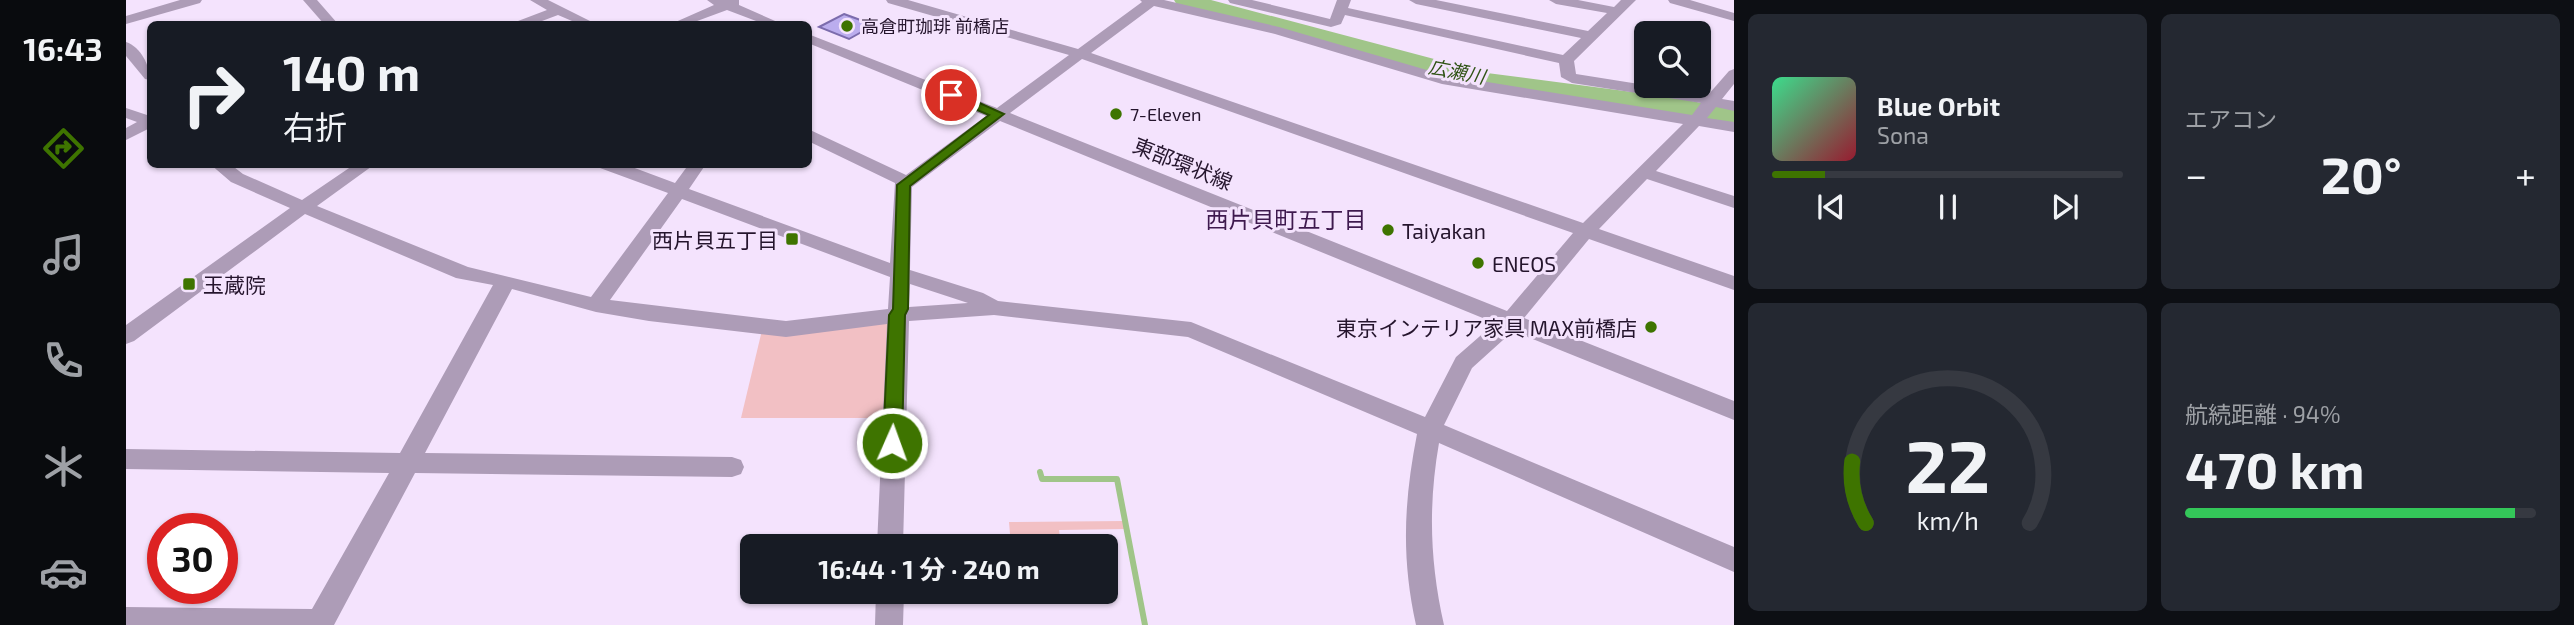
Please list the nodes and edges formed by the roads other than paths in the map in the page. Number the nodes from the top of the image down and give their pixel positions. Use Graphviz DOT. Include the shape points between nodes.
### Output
graph roads {
  1 [pos="195,0"];
  2 [pos="537,0"];
  3 [pos="893,0"];
  4 [pos="1236,0"];
  5 [pos="1416,0"];
  6 [pos="1556,0"];
  7 [pos="1629,0"];
  8 [pos="1675,0"];
  9 [pos="314,1"];
  10 [pos="1149,1"];
  11 [pos="726,2"];
  12 [pos="1342,5"];
  13 [pos="558,10"];
  14 [pos="1616,11"];
  15 [pos="1734,17"];
  16 [pos="126,20"];
  17 [pos="329,21"];
  18 [pos="530,21"];
  19 [pos="582,21"];
  20 [pos="685,21"];
  21 [pos="768,21"];
  22 [pos="1591,36"];
  23 [pos="812,40"];
  24 [pos="126,46"];
  25 [pos="1081,54"];
  26 [pos="1566,60"];
  27 [pos="147,72"];
  28 [pos="1734,74"];
  29 [pos="1734,106"];
  30 [pos="1704,111"];
  31 [pos="126,113"];
  32 [pos="998,114"];
  33 [pos="147,120"];
  34 [pos="147,123"];
  35 [pos="1734,127"];
  36 [pos="126,135"];
  37 [pos="812,136"];
  38 [pos="223,168"];
  39 [pos="361,168"];
  40 [pos="616,168"];
  41 [pos="695,168"];
  42 [pos="1645,173"];
  43 [pos="905,181"];
  44 [pos="678,192"];
  45 [pos="1734,202"];
  46 [pos="303,207"];
  47 [pos="1586,231"];
  48 [pos="901,274"];
  49 [pos="506,281"];
  50 [pos="1734,283"];
  51 [pos="596,305"];
  52 [pos="994,308"];
  53 [pos="897,315"];
  54 [pos="1511,320"];
  55 [pos="126,336"];
  56 [pos="1734,411"];
  57 [pos="1430,429"];
  58 [pos="126,459"];
  59 [pos="407,462"];
  60 [pos="732,467"];
  61 [pos="890,534"];
  62 [pos="1734,560"];
  63 [pos="890,604"];
  64 [pos="126,620"];
  65 [pos="320,624"];
  66 [pos="889,625"];
  67 [pos="1430,625"];
  1 -- 16 [label="street"];
  2 -- 13 [label="street"];
  3 -- 25 [label="street"];
  4 -- 12 [label="street" via="1331,23"];
  5 -- 22 [label="street"];
  6 -- 14 [label="street"];
  7 -- 14 [label="street"];
  8 -- 15 [label="street"];
  9 -- 17 [label="street"];
  10 -- 25 [label="street"];
  10 -- 30 [label="street" via="1279,31 1442,79"];
  11 -- 20 [label="street"];
  11 -- 21 [label="street"];
  12 -- 26 [label="street"];
  13 -- 18 [label="street"];
  13 -- 19 [label="street"];
  14 -- 22 [label="street"];
  22 -- 26 [label="street"];
  23 -- 32 [label="street, 東部環状線"];
  24 -- 27 [label="street"];
  25 -- 32 [label="street"];
  25 -- 47 [label="street"];
  26 -- 30 [label="street" via="1569,76 1577,80"];
  28 -- 30 [label="street"];
  29 -- 30 [label="street"];
  30 -- 35 [label="street"];
  30 -- 42 [label="street"];
  31 -- 33 [label="street"];
  32 -- 43 [label="street"];
  32 -- 54 [label="street, 東部環状線"];
  34 -- 36 [label="street"];
  37 -- 43 [label="street"];
  38 -- 46 [label="street"];
  39 -- 46 [label="street"];
  40 -- 44 [label="street"];
  41 -- 44 [label="street"];
  42 -- 45 [label="street"];
  42 -- 47 [label="street"];
  43 -- 48 [label="street"];
  44 -- 48 [label="street"];
  44 -- 51 [label="street"];
  46 -- 49 [label="street" via="463,273"];
  46 -- 55 [label="street"];
  47 -- 50 [label="street"];
  47 -- 54 [label="street"];
  48 -- 52 [label="street"];
  48 -- 53 [label="street"];
  49 -- 51 [label="street"];
  49 -- 59 [label="street"];
  51 -- 53 [label="street" via="786,329"];
  52 -- 53 [label="street"];
  52 -- 57 [label="street" via="1191,330"];
  53 -- 61 [label="street"];
  54 -- 56 [label="street, 東部環状線"];
  54 -- 57 [label="street" via="1464,363"];
  57 -- 62 [label="street"];
  57 -- 67 [label="street" via="1418,544"];
  58 -- 59 [label="street"];
  59 -- 60 [label="street"];
  59 -- 65 [label="street"];
  63 -- 66 [label="street"];
  64 -- 65 [label="street"];
}
